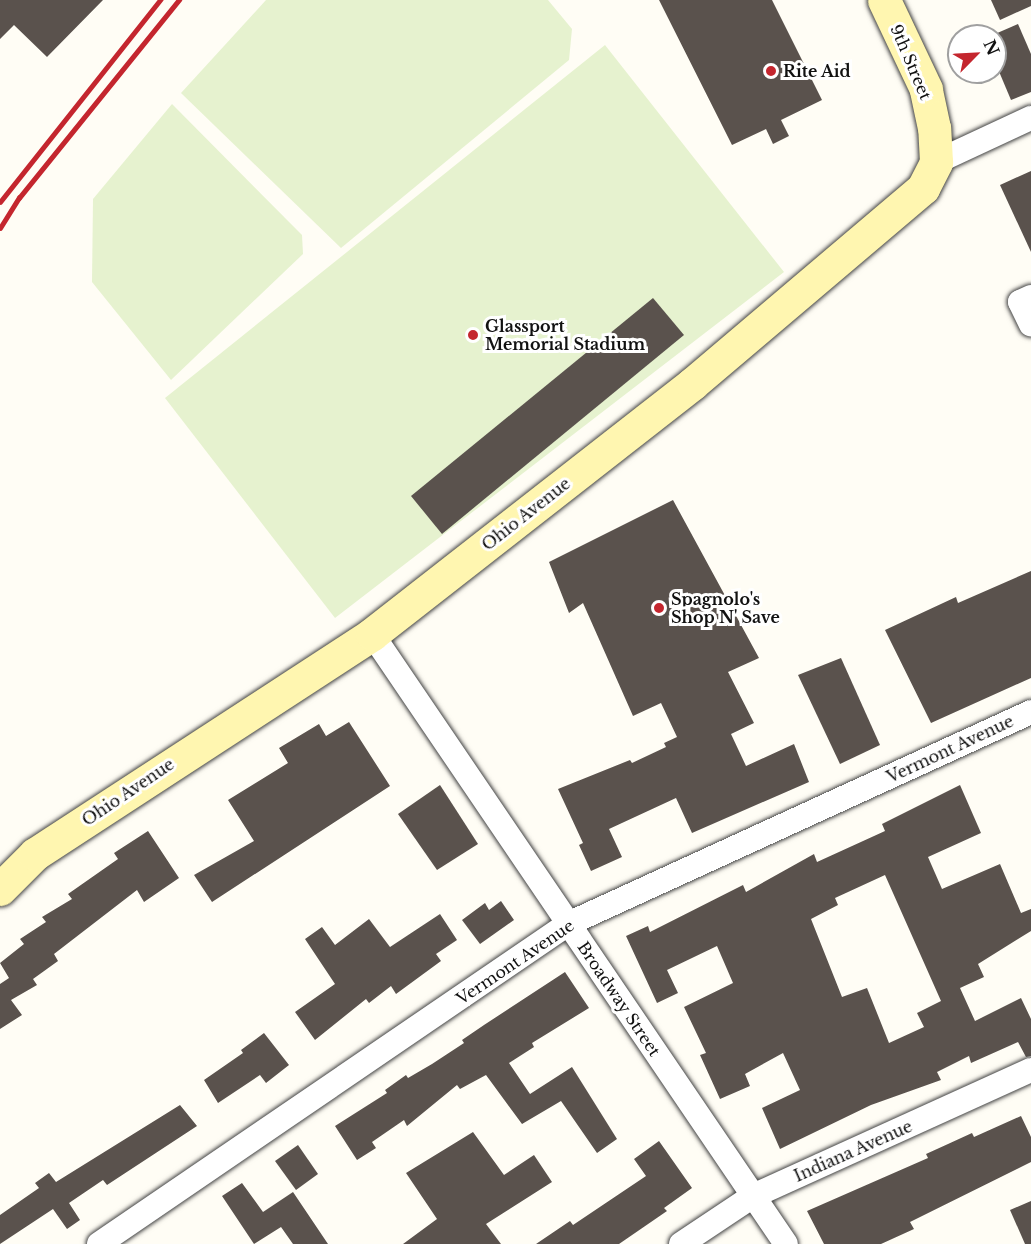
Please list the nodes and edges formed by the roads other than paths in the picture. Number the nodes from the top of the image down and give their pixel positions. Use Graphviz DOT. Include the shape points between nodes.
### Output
graph roads {
  1 [pos="884,0"];
  2 [pos="1031,118"];
  3 [pos="936,162"];
  4 [pos="1026,300"];
  5 [pos="1031,325"];
  6 [pos="372,634"];
  7 [pos="1031,712"];
  8 [pos="0,889"];
  9 [pos="568,924"];
  10 [pos="1031,1070"];
  11 [pos="753,1196"];
  12 [pos="99,1244"];
  13 [pos="681,1244"];
  14 [pos="786,1244"];
  1 -- 3 [label="main road, 9th Street" via="926,89"];
  2 -- 3 [label="street"];
  3 -- 6 [label="main road, Ohio Avenue" via="923,188 898,213 692,384"];
  4 -- 5 [label="street"];
  6 -- 8 [label="main road, Ohio Avenue" via="35,854"];
  6 -- 9 [label="street, Broadway Street"];
  7 -- 9 [label="street, Vermont Avenue"];
  9 -- 11 [label="street, Broadway Street"];
  9 -- 12 [label="street, Vermont Avenue"];
  10 -- 11 [label="street, Indiana Avenue"];
  11 -- 13 [label="street, Indiana Avenue"];
  11 -- 14 [label="street, Broadway Street"];
}
